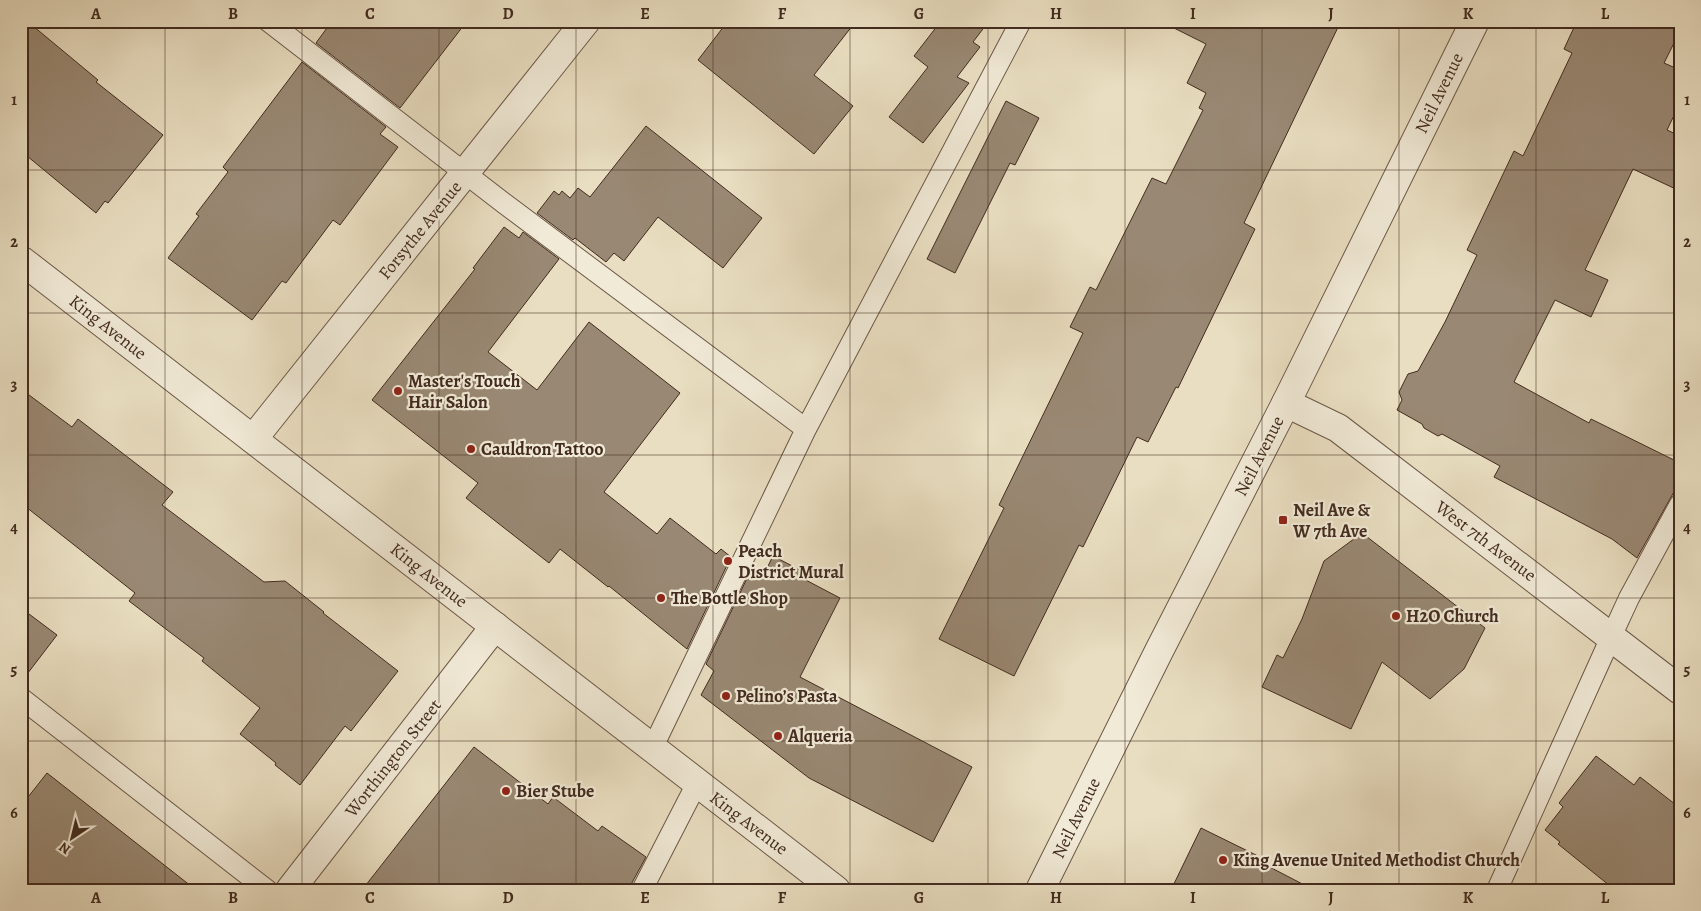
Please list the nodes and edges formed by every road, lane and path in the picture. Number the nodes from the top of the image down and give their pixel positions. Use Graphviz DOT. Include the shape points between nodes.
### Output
graph roads {
  1 [pos="268,21"];
  2 [pos="586,21"];
  3 [pos="1021,21"];
  4 [pos="1475,21"];
  5 [pos="465,173"];
  6 [pos="21,260"];
  7 [pos="1286,402"];
  8 [pos="806,429"];
  9 [pos="253,439"];
  10 [pos="1680,504"];
  11 [pos="495,626"];
  12 [pos="1611,637"];
  13 [pos="1680,690"];
  14 [pos="22,700"];
  15 [pos="653,747"];
  16 [pos="697,783"];
  17 [pos="267,890"];
  18 [pos="290,890"];
  19 [pos="642,890"];
  20 [pos="836,890"];
  21 [pos="1040,890"];
  22 [pos="1497,890"];
  1 -- 5 [label="lane"];
  2 -- 5 [label="street, Forsythe Avenue"];
  3 -- 8 [label="lane"];
  4 -- 7 [label="street, Neil Avenue"];
  5 -- 8 [label="lane"];
  5 -- 9 [label="street, Forsythe Avenue"];
  6 -- 9 [label="street, King Avenue"];
  7 -- 12 [label="street, West 7th Avenue" via="1338,428"];
  7 -- 21 [label="street, Neil Avenue"];
  8 -- 15 [label="lane"];
  9 -- 11 [label="street, King Avenue"];
  10 -- 12 [label="lane"];
  11 -- 15 [label="street, King Avenue"];
  11 -- 18 [label="street, Worthington Street"];
  12 -- 13 [label="street, West 7th Avenue"];
  12 -- 22 [label="lane"];
  14 -- 17 [label="lane"];
  15 -- 16 [label="street, King Avenue"];
  16 -- 19 [label="lane"];
  16 -- 20 [label="street, King Avenue"];
}
